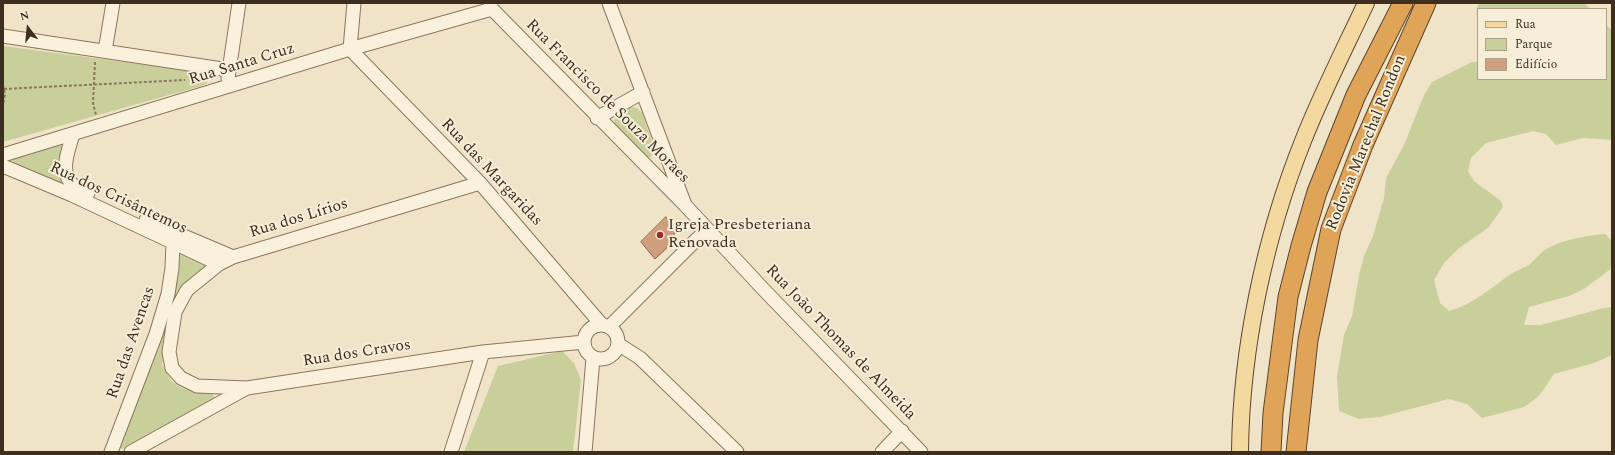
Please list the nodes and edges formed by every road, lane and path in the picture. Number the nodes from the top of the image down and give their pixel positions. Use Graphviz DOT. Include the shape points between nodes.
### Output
graph roads {
  1 [pos="113,3"];
  2 [pos="239,3"];
  3 [pos="354,3"];
  4 [pos="609,3"];
  5 [pos="1366,3"];
  6 [pos="1403,3"];
  7 [pos="1426,3"];
  8 [pos="491,6"];
  9 [pos="3,36"];
  10 [pos="350,49"];
  11 [pos="100,50"];
  12 [pos="229,70"];
  13 [pos="185,80"];
  14 [pos="3,85"];
  15 [pos="94,85"];
  16 [pos="227,88"];
  17 [pos="4,89"];
  18 [pos="643,92"];
  19 [pos="3,105"];
  20 [pos="597,118"];
  21 [pos="100,126"];
  22 [pos="73,134"];
  23 [pos="3,155"];
  24 [pos="3,166"];
  25 [pos="480,183"];
  26 [pos="685,205"];
  27 [pos="707,229"];
  28 [pos="173,242"];
  29 [pos="232,257"];
  30 [pos="219,264"];
  31 [pos="606,326"];
  32 [pos="170,338"];
  33 [pos="584,342"];
  34 [pos="618,344"];
  35 [pos="483,352"];
  36 [pos="594,358"];
  37 [pos="247,388"];
  38 [pos="902,431"];
  39 [pos="111,452"];
  40 [pos="131,452"];
  41 [pos="451,452"];
  42 [pos="585,452"];
  43 [pos="736,452"];
  44 [pos="882,452"];
  45 [pos="921,452"];
  46 [pos="1240,452"];
  47 [pos="1271,452"];
  48 [pos="1296,452"];
  1 -- 11 [label="street"];
  2 -- 12 [label="street"];
  3 -- 10 [label="street"];
  4 -- 18 [label="street, Rua João Thomas de Almeida"];
  5 -- 46 [label="main road" via="1303,140 1280,204 1251,331 1244,384"];
  6 -- 47 [label="highway, Rodovia Marechal Rondon" via="1356,95 1317,192 1301,246 1288,297 1273,413"];
  7 -- 48 [label="highway, Rodovia Marechal Rondon" via="1363,145 1331,229 1308,340"];
  8 -- 10 [label="street, Rua Santa Cruz"];
  8 -- 20 [label="street, Rua Francisco de Souza Moraes"];
  9 -- 11 [label="street"];
  10 -- 16 [label="street, Rua Santa Cruz"];
  10 -- 25 [label="street, Rua das Margaridas"];
  11 -- 12 [label="street"];
  11 -- 15 [label="path"];
  12 -- 16 [label="street"];
  13 -- 15 [label="path"];
  14 -- 17 [label="path"];
  15 -- 17 [label="path"];
  15 -- 21 [label="path" via="93,103"];
  16 -- 21 [label="street, Rua Santa Cruz"];
  17 -- 19 [label="path"];
  18 -- 20 [label="street"];
  18 -- 26 [label="street, Rua João Thomas de Almeida"];
  20 -- 26 [label="street, Rua Francisco de Souza Moraes"];
  21 -- 22 [label="street, Rua Santa Cruz"];
  22 -- 23 [label="street, Rua Santa Cruz"];
  22 -- 29 [label="street, Rua dos Crisântemos" via="65,165 67,176 74,185 131,214"];
  24 -- 28 [label="street, Rua dos Crisântemos"];
  25 -- 29 [label="street, Rua dos Lírios"];
  25 -- 31 [label="street, Rua das Margaridas"];
  26 -- 27 [label="street, Rua João Thomas de Almeida"];
  27 -- 31 [label="street"];
  27 -- 38 [label="street, Rua João Thomas de Almeida"];
  28 -- 30 [label="street, Rua dos Crisântemos"];
  28 -- 39 [label="street, Rua das Avencas" via="168,294"];
  29 -- 30 [label="street, Rua dos Lírios"];
  30 -- 32 [label="street, Rua dos Lírios" via="187,290 175,312"];
  31 -- 33 [label="street" via="592,328 585,336"];
  31 -- 34 [label="street" via="616,334"];
  32 -- 37 [label="street, Rua dos Cravos" via="172,368 180,378 197,386"];
  33 -- 35 [label="street, Rua dos Cravos"];
  33 -- 36 [label="street" via="587,352"];
  34 -- 36 [label="street" via="610,357 599,360"];
  34 -- 43 [label="street" via="640,358"];
  35 -- 37 [label="street, Rua dos Cravos"];
  35 -- 41 [label="street"];
  36 -- 42 [label="street"];
  37 -- 40 [label="street"];
  38 -- 44 [label="street"];
  38 -- 45 [label="street, Rua João Thomas de Almeida"];
}
